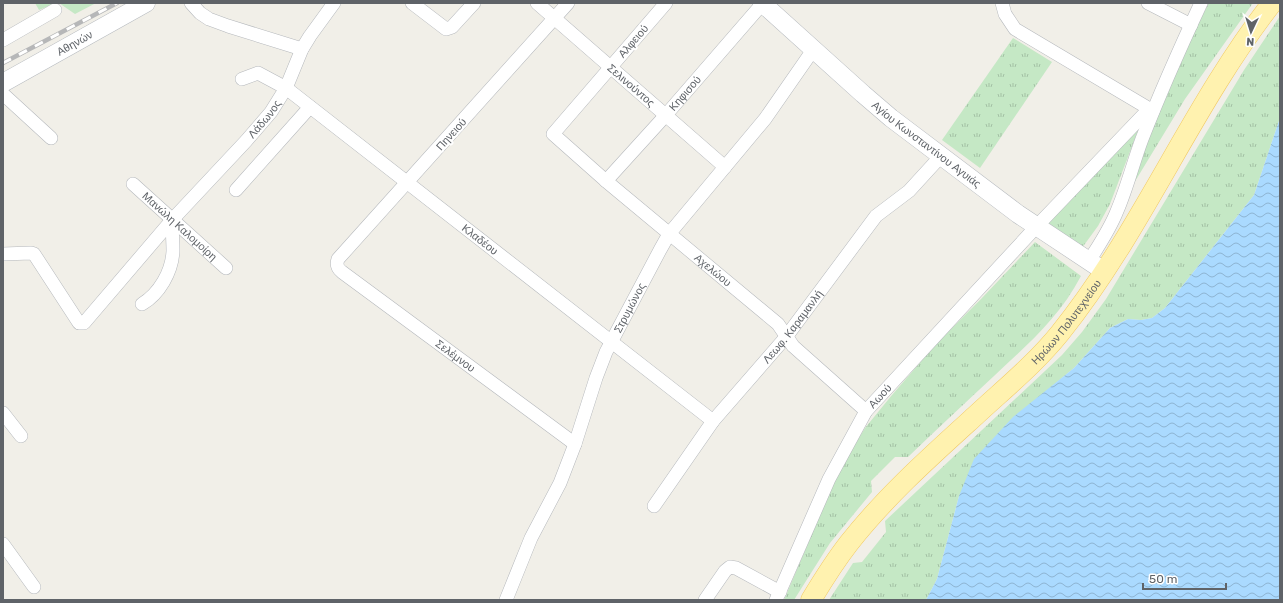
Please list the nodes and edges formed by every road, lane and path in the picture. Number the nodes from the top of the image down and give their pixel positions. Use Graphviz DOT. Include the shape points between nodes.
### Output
graph roads {
  1 [pos="146,3"];
  2 [pos="191,3"];
  3 [pos="334,3"];
  4 [pos="412,3"];
  5 [pos="474,3"];
  6 [pos="537,3"];
  7 [pos="568,3"];
  8 [pos="666,3"];
  9 [pos="762,3"];
  10 [pos="1002,3"];
  11 [pos="1148,3"];
  12 [pos="1202,3"];
  13 [pos="1272,3"];
  14 [pos="54,10"];
  15 [pos="555,18"];
  16 [pos="1191,25"];
  17 [pos="3,40"];
  18 [pos="302,50"];
  19 [pos="813,50"];
  20 [pos="611,67"];
  21 [pos="242,79"];
  22 [pos="3,82"];
  23 [pos="286,88"];
  24 [pos="3,94"];
  25 [pos="310,106"];
  26 [pos="1151,110"];
  27 [pos="665,116"];
  28 [pos="553,134"];
  29 [pos="51,138"];
  30 [pos="940,156"];
  31 [pos="725,167"];
  32 [pos="606,181"];
  33 [pos="406,182"];
  34 [pos="133,184"];
  35 [pos="236,190"];
  36 [pos="172,220"];
  37 [pos="1036,227"];
  38 [pos="669,234"];
  39 [pos="3,254"];
  40 [pos="337,266"];
  41 [pos="1096,266"];
  42 [pos="226,268"];
  43 [pos="142,304"];
  44 [pos="786,337"];
  45 [pos="612,341"];
  46 [pos="866,411"];
  47 [pos="3,413"];
  48 [pos="713,422"];
  49 [pos="21,436"];
  50 [pos="575,444"];
  51 [pos="654,506"];
  52 [pos="3,544"];
  53 [pos="34,587"];
  54 [pos="778,596"];
  55 [pos="506,600"];
  56 [pos="705,600"];
  57 [pos="811,600"];
  1 -- 22 [label="main road, Αθηνών"];
  2 -- 18 [label="street" via="209,18"];
  3 -- 18 [label="street, Λάδωνος"];
  4 -- 5 [label="street" via="446,29 452,27"];
  6 -- 15 [label="street, Σελινούντος"];
  7 -- 15 [label="street, Πηνειού"];
  8 -- 20 [label="street, Αλφειού"];
  9 -- 19 [label="main road, Αγίου Κωνσταντίνου Αγυιάς"];
  9 -- 27 [label="street, Κηφισού"];
  10 -- 26 [label="street" via="1005,14 1015,29"];
  11 -- 16 [label="street"];
  12 -- 16 [label="street"];
  13 -- 41 [label="main road, Ηρώων Πολυτεχνείου" via="1234,56 1127,235"];
  14 -- 17 [label="street"];
  15 -- 20 [label="street, Σελινούντος"];
  15 -- 33 [label="street, Πηνειού"];
  16 -- 26 [label="street"];
  18 -- 23 [label="street, Λάδωνος"];
  19 -- 30 [label="main road, Αγίου Κωνσταντίνου Αγυιάς" via="877,107"];
  19 -- 31 [label="street, Στρυμώνος" via="772,110"];
  20 -- 27 [label="street, Σελινούντος"];
  20 -- 28 [label="street, Αλφειού"];
  21 -- 23 [label="street, Κλαδέου" via="258,73"];
  23 -- 25 [label="street, Κλαδέου"];
  23 -- 36 [label="street, Λάδωνος" via="277,104 246,141"];
  24 -- 29 [label="street"];
  25 -- 33 [label="street, Κλαδέου"];
  25 -- 35 [label="street"];
  26 -- 37 [label="street, Αωού"];
  26 -- 41 [label="street" via="1118,210"];
  27 -- 31 [label="street, Σελινούντος"];
  27 -- 32 [label="street, Κηφισού"];
  28 -- 32 [label="street, Αχελώου"];
  30 -- 37 [label="main road, Αγίου Κωνσταντίνου Αγυιάς"];
  30 -- 44 [label="street, Λεωφ. Καραμανλή" via="909,191 876,216"];
  31 -- 38 [label="street, Στρυμώνος"];
  32 -- 38 [label="street, Αχελώου"];
  33 -- 40 [label="street, Πηνειού" via="338,260"];
  33 -- 45 [label="street, Κλαδέου"];
  34 -- 36 [label="street, Μανώλη Καλομοίρη"];
  36 -- 39 [label="street, Λάδωνος" via="81,324 34,254"];
  36 -- 42 [label="street, Μανώλη Καλομοίρη"];
  36 -- 43 [label="street" via="173,252 170,268 158,289"];
  37 -- 41 [label="main road, Αγίου Κωνσταντίνου Αγυιάς"];
  37 -- 46 [label="street, Αωού"];
  38 -- 44 [label="street, Αχελώου" via="778,324"];
  38 -- 45 [label="street, Στρυμώνος"];
  40 -- 50 [label="street, Σελέμνου"];
  41 -- 57 [label="main road, Ηρώων Πολυτεχνείου" via="1083,302 1049,346 915,471 870,518 841,554"];
  44 -- 46 [label="street, Αχελώου"];
  44 -- 48 [label="street, Λεωφ. Καραμανλή"];
  45 -- 48 [label="street, Κλαδέου"];
  45 -- 50 [label="street, Στρυμώνος" via="596,378"];
  46 -- 54 [label="street, Αωού" via="829,479"];
  47 -- 49 [label="street"];
  48 -- 51 [label="street, Λεωφ. Καραμανλή"];
  50 -- 55 [label="street, Στρυμώνος" via="560,483 531,538"];
  52 -- 53 [label="street"];
  54 -- 56 [label="street" via="736,568 730,567"];
}
